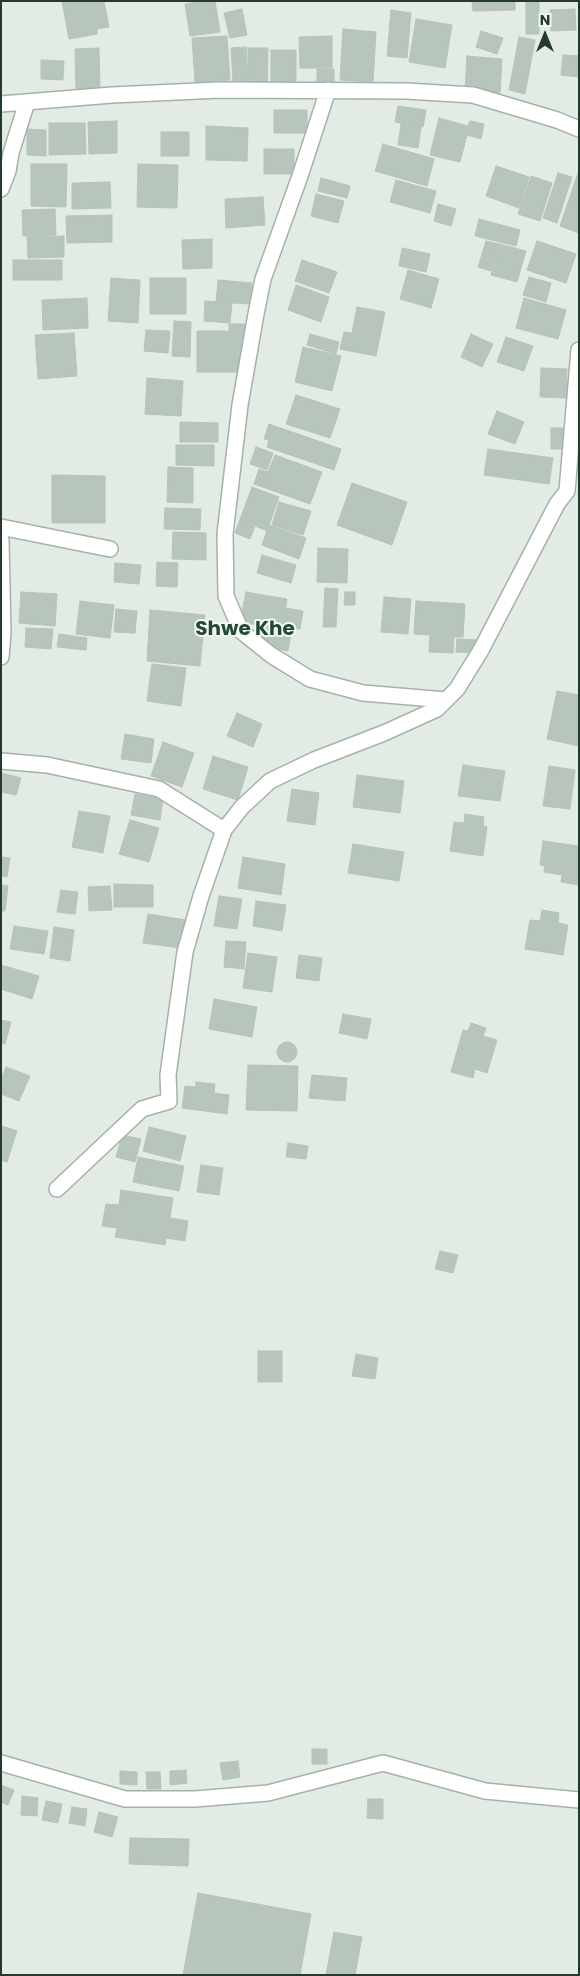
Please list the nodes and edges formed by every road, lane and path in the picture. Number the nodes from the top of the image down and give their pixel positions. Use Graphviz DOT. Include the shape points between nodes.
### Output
graph roads {
  1 [pos="328,90"];
  2 [pos="27,102"];
  3 [pos="1,104"];
  4 [pos="579,129"];
  5 [pos="1,189"];
  6 [pos="579,350"];
  7 [pos="573,490"];
  8 [pos="1,527"];
  9 [pos="1,540"];
  10 [pos="110,549"];
  11 [pos="2,633"];
  12 [pos="1,656"];
  13 [pos="446,700"];
  14 [pos="1,761"];
  15 [pos="224,830"];
  16 [pos="57,1189"];
  17 [pos="1,1763"];
  18 [pos="579,1800"];
  1 -- 2 [label="street" via="112,94"];
  1 -- 4 [label="street" via="473,94"];
  1 -- 13 [label="street" via="263,279 240,405 225,534 226,596 241,631 271,655 310,679 363,692"];
  2 -- 3 [label="street"];
  2 -- 5 [label="street"];
  6 -- 7 [label="street"];
  7 -- 13 [label="street" via="556,504 480,650 457,689"];
  8 -- 10 [label="street"];
  9 -- 11 [label="street"];
  11 -- 12 [label="street"];
  13 -- 15 [label="street" via="437,709 270,781 242,806"];
  14 -- 15 [label="street" via="47,765 159,789"];
  15 -- 16 [label="street" via="185,952 168,1075 169,1101 142,1109"];
  17 -- 18 [label="street" via="125,1799 195,1799 268,1793 383,1763 485,1791"];
}
